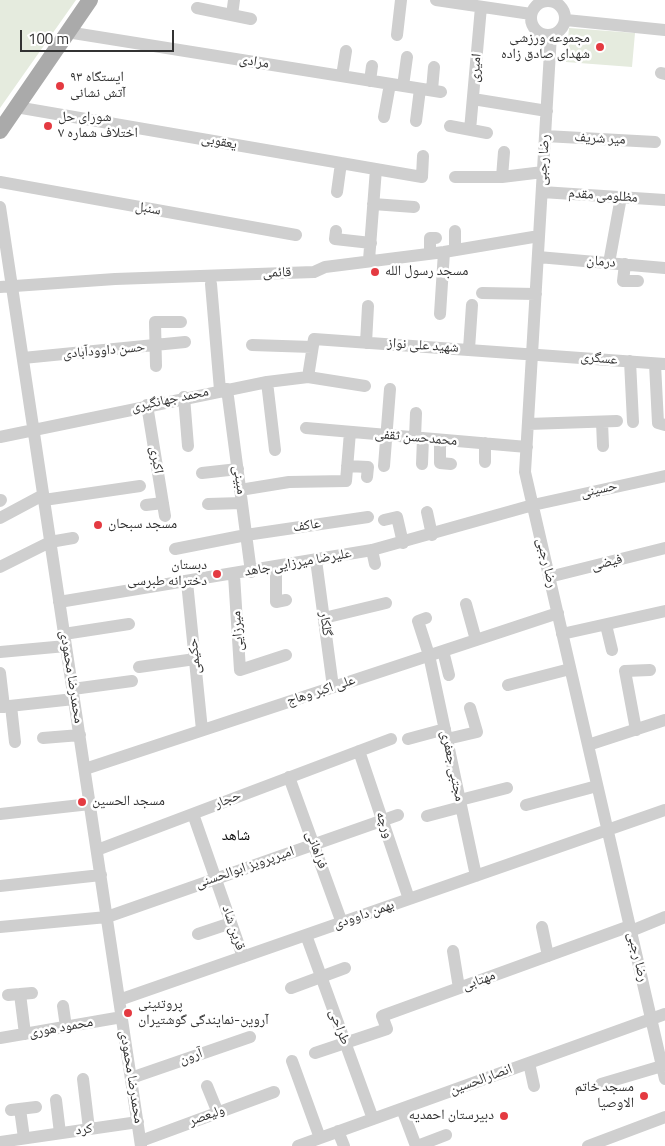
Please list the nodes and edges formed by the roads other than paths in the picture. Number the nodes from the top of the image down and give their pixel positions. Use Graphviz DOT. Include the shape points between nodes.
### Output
graph roads {
  1 [pos="90,0"];
  2 [pos="234,0"];
  3 [pos="401,0"];
  4 [pos="441,0"];
  5 [pos="541,1"];
  6 [pos="563,2"];
  7 [pos="482,7"];
  8 [pos="197,8"];
  9 [pos="531,14"];
  10 [pos="232,15"];
  11 [pos="251,19"];
  12 [pos="566,20"];
  13 [pos="665,30"];
  14 [pos="67,32"];
  15 [pos="397,35"];
  16 [pos="551,35"];
  17 [pos="346,51"];
  18 [pos="407,57"];
  19 [pos="372,66"];
  20 [pos="434,67"];
  21 [pos="342,76"];
  22 [pos="370,80"];
  23 [pos="390,84"];
  24 [pos="403,86"];
  25 [pos="431,90"];
  26 [pos="473,99"];
  27 [pos="16,107"];
  28 [pos="547,111"];
  29 [pos="384,117"];
  30 [pos="416,120"];
  31 [pos="450,126"];
  32 [pos="470,130"];
  33 [pos="0,131"];
  34 [pos="487,133"];
  35 [pos="545,136"];
  36 [pos="655,142"];
  37 [pos="504,152"];
  38 [pos="424,156"];
  39 [pos="341,164"];
  40 [pos="376,170"];
  41 [pos="543,172"];
  42 [pos="455,177"];
  43 [pos="502,177"];
  44 [pos="0,182"];
  45 [pos="337,192"];
  46 [pos="542,192"];
  47 [pos="621,197"];
  48 [pos="665,200"];
  49 [pos="373,204"];
  50 [pos="0,207"];
  51 [pos="414,207"];
  52 [pos="336,231"];
  53 [pos="455,231"];
  54 [pos="2,233"];
  55 [pos="296,236"];
  56 [pos="539,236"];
  57 [pos="436,238"];
  58 [pos="371,243"];
  59 [pos="449,251"];
  60 [pos="430,253"];
  61 [pos="538,257"];
  62 [pos="369,260"];
  63 [pos="609,263"];
  64 [pos="625,264"];
  65 [pos="665,268"];
  66 [pos="638,281"];
  67 [pos="211,284"];
  68 [pos="6,287"];
  69 [pos="482,293"];
  70 [pos="536,294"];
  71 [pos="472,305"];
  72 [pos="368,306"];
  73 [pos="440,314"];
  74 [pos="181,322"];
  75 [pos="185,342"];
  76 [pos="313,343"];
  77 [pos="366,343"];
  78 [pos="252,345"];
  79 [pos="156,346"];
  80 [pos="470,349"];
  81 [pos="532,353"];
  82 [pos="23,358"];
  83 [pos="630,361"];
  84 [pos="660,364"];
  85 [pos="156,366"];
  86 [pos="308,377"];
  87 [pos="267,382"];
  88 [pos="365,386"];
  89 [pos="223,389"];
  90 [pos="390,389"];
  91 [pos="184,397"];
  92 [pos="147,405"];
  93 [pos="416,413"];
  94 [pos="617,421"];
  95 [pos="602,422"];
  96 [pos="633,422"];
  97 [pos="528,424"];
  98 [pos="665,426"];
  99 [pos="306,428"];
  100 [pos="34,431"];
  101 [pos="350,432"];
  102 [pos="387,435"];
  103 [pos="0,437"];
  104 [pos="419,438"];
  105 [pos="440,440"];
  106 [pos="484,444"];
  107 [pos="188,446"];
  108 [pos="603,446"];
  109 [pos="527,447"];
  110 [pos="276,450"];
  111 [pos="484,462"];
  112 [pos="422,464"];
  113 [pos="451,464"];
  114 [pos="347,466"];
  115 [pos="384,466"];
  116 [pos="238,469"];
  117 [pos="202,473"];
  118 [pos="665,476"];
  119 [pos="367,477"];
  120 [pos="140,486"];
  121 [pos="241,496"];
  122 [pos="43,498"];
  123 [pos="163,502"];
  124 [pos="208,504"];
  125 [pos="146,505"];
  126 [pos="532,505"];
  127 [pos="427,512"];
  128 [pos="165,516"];
  129 [pos="368,516"];
  130 [pos="0,518"];
  131 [pos="384,520"];
  132 [pos="246,535"];
  133 [pos="432,535"];
  134 [pos="73,538"];
  135 [pos="50,542"];
  136 [pos="403,542"];
  137 [pos="665,548"];
  138 [pos="175,549"];
  139 [pos="372,550"];
  140 [pos="316,560"];
  141 [pos="375,564"];
  142 [pos="0,567"];
  143 [pos="276,568"];
  144 [pos="251,572"];
  145 [pos="234,574"];
  146 [pos="549,577"];
  147 [pos="187,582"];
  148 [pos="286,600"];
  149 [pos="60,602"];
  150 [pos="386,603"];
  151 [pos="466,604"];
  152 [pos="665,611"];
  153 [pos="558,613"];
  154 [pos="324,618"];
  155 [pos="426,618"];
  156 [pos="128,624"];
  157 [pos="606,625"];
  158 [pos="562,634"];
  159 [pos="65,640"];
  160 [pos="476,640"];
  161 [pos="612,650"];
  162 [pos="443,651"];
  163 [pos="0,652"];
  164 [pos="286,655"];
  165 [pos="429,655"];
  166 [pos="195,659"];
  167 [pos="139,667"];
  168 [pos="570,669"];
  169 [pos="650,670"];
  170 [pos="0,674"];
  171 [pos="449,675"];
  172 [pos="132,681"];
  173 [pos="508,684"];
  174 [pos="333,687"];
  175 [pos="73,694"];
  176 [pos="5,707"];
  177 [pos="470,708"];
  178 [pos="665,720"];
  179 [pos="202,730"];
  180 [pos="636,730"];
  181 [pos="446,734"];
  182 [pos="80,735"];
  183 [pos="43,738"];
  184 [pos="391,739"];
  185 [pos="408,739"];
  186 [pos="1,744"];
  187 [pos="588,745"];
  188 [pos="359,751"];
  189 [pos="85,769"];
  190 [pos="289,777"];
  191 [pos="597,786"];
  192 [pos="507,788"];
  193 [pos="90,804"];
  194 [pos="460,804"];
  195 [pos="526,805"];
  196 [pos="665,810"];
  197 [pos="0,814"];
  198 [pos="193,814"];
  199 [pos="398,814"];
  200 [pos="427,816"];
  201 [pos="382,820"];
  202 [pos="608,830"];
  203 [pos="314,844"];
  204 [pos="97,850"];
  205 [pos="101,875"];
  206 [pos="476,876"];
  207 [pos="216,879"];
  208 [pos="0,886"];
  209 [pos="409,899"];
  210 [pos="107,917"];
  211 [pos="665,918"];
  212 [pos="231,923"];
  213 [pos="342,923"];
  214 [pos="0,927"];
  215 [pos="542,927"];
  216 [pos="630,929"];
  217 [pos="198,934"];
  218 [pos="306,936"];
  219 [pos="453,951"];
  220 [pos="548,956"];
  221 [pos="243,957"];
  222 [pos="345,968"];
  223 [pos="321,977"];
  224 [pos="292,988"];
  225 [pos="459,988"];
  226 [pos="20,994"];
  227 [pos="120,1000"];
  228 [pos="63,1006"];
  229 [pos="665,1014"];
  230 [pos="122,1017"];
  231 [pos="651,1020"];
  232 [pos="66,1027"];
  233 [pos="25,1034"];
  234 [pos="250,1036"];
  235 [pos="0,1038"];
  236 [pos="345,1043"];
  237 [pos="315,1053"];
  238 [pos="292,1061"];
  239 [pos="529,1063"];
  240 [pos="662,1066"];
  241 [pos="131,1078"];
  242 [pos="83,1079"];
  243 [pos="665,1079"];
  244 [pos="602,1084"];
  245 [pos="207,1086"];
  246 [pos="534,1086"];
  247 [pos="274,1092"];
  248 [pos="56,1100"];
  249 [pos="36,1107"];
  250 [pos="402,1109"];
  251 [pos="218,1113"];
  252 [pos="665,1117"];
  253 [pos="373,1119"];
  254 [pos="138,1122"];
  255 [pos="90,1129"];
  256 [pos="338,1132"];
  257 [pos="60,1133"];
  258 [pos="446,1134"];
  259 [pos="24,1138"];
  260 [pos="320,1138"];
  261 [pos="2,1143"];
  262 [pos="141,1143"];
  263 [pos="298,1146"];
  264 [pos="344,1146"];
  265 [pos="416,1146"];
  266 [pos="588,1146"];
  1 -- 14 [label="main road"];
  2 -- 10 [label="street"];
  3 -- 15 [label="street"];
  4 -- 7 [label="street"];
  5 -- 6 [label="street"];
  5 -- 9 [label="street"];
  6 -- 12 [label="street"];
  7 -- 9 [label="street"];
  7 -- 26 [label="street, امیری"];
  8 -- 10 [label="street"];
  9 -- 16 [label="street" via="535,30"];
  10 -- 11 [label="street"];
  12 -- 13 [label="street"];
  12 -- 16 [label="street" via="561,30"];
  14 -- 21 [label="street, مرادی"];
  14 -- 27 [label="main road"];
  16 -- 28 [label="street, رضا رجبی"];
  17 -- 21 [label="street"];
  18 -- 24 [label="street"];
  19 -- 22 [label="street"];
  20 -- 25 [label="street"];
  21 -- 22 [label="street, مرادی"];
  22 -- 23 [label="street, مرادی"];
  23 -- 24 [label="street, مرادی"];
  23 -- 29 [label="street"];
  24 -- 25 [label="street, مرادی"];
  25 -- 30 [label="street"];
  26 -- 28 [label="street"];
  26 -- 32 [label="street, امیری"];
  27 -- 33 [label="main road"];
  27 -- 39 [label="street, یعقوبی"];
  28 -- 35 [label="street, رضا رجبی"];
  31 -- 32 [label="street"];
  32 -- 34 [label="street"];
  35 -- 36 [label="street, میر شریف"];
  35 -- 41 [label="street, رضا رجبی"];
  37 -- 43 [label="street"];
  38 -- 40 [label="street, یعقوبی" via="422,178"];
  39 -- 40 [label="street, یعقوبی"];
  39 -- 45 [label="street"];
  40 -- 49 [label="street"];
  41 -- 43 [label="street"];
  41 -- 46 [label="street, رضا رجبی"];
  42 -- 43 [label="street"];
  44 -- 55 [label="street, سنبل"];
  46 -- 47 [label="street, مظلومی مقدم"];
  46 -- 56 [label="street, رضا رجبی"];
  47 -- 48 [label="street, مظلومی مقدم"];
  47 -- 63 [label="street"];
  49 -- 51 [label="street"];
  49 -- 58 [label="street"];
  50 -- 54 [label="street, محمدرضا محمودی"];
  52 -- 58 [label="street" via="335,239"];
  53 -- 59 [label="street"];
  54 -- 68 [label="street, محمدرضا محمودی"];
  56 -- 59 [label="street, قائمی"];
  56 -- 61 [label="street, رضا رجبی"];
  57 -- 60 [label="street" via="430,238"];
  58 -- 62 [label="street"];
  59 -- 60 [label="street, قائمی"];
  59 -- 73 [label="street"];
  60 -- 62 [label="street, قائمی"];
  61 -- 63 [label="street, درمان"];
  61 -- 70 [label="street, رضا رجبی"];
  62 -- 68 [label="street, قائمی" via="325,267 314,272 115,279"];
  63 -- 64 [label="street, درمان"];
  64 -- 65 [label="street, درمان"];
  64 -- 66 [label="street" via="623,281"];
  67 -- 89 [label="street, مبینی"];
  68 -- 82 [label="street, محمدرضا محمودی"];
  69 -- 70 [label="street"];
  70 -- 81 [label="street, رضا رجبی"];
  71 -- 80 [label="street"];
  72 -- 77 [label="street"];
  74 -- 79 [label="street" via="155,322"];
  75 -- 79 [label="street, حسن داوودآبادی"];
  76 -- 77 [label="street, شهید علی نواز"];
  76 -- 78 [label="street, شهید علی نواز"];
  76 -- 86 [label="street"];
  77 -- 80 [label="street, شهید علی نواز"];
  79 -- 82 [label="street, حسن داوودآبادی"];
  79 -- 85 [label="street"];
  80 -- 81 [label="street, شهید علی نواز"];
  81 -- 83 [label="street, عسگری"];
  81 -- 97 [label="street, رضا رجبی"];
  82 -- 100 [label="street, محمدرضا محمودی"];
  83 -- 84 [label="street, عسگری"];
  83 -- 96 [label="street"];
  84 -- 98 [label="street" via="658,424"];
  86 -- 87 [label="street, محمد جهانگیری"];
  86 -- 88 [label="street, محمد جهانگیری"];
  87 -- 89 [label="street, محمد جهانگیری"];
  87 -- 110 [label="street"];
  89 -- 91 [label="street, محمد جهانگیری"];
  89 -- 116 [label="street, مبینی"];
  90 -- 102 [label="street"];
  91 -- 92 [label="street, محمد جهانگیری"];
  91 -- 107 [label="street"];
  92 -- 100 [label="street, محمد جهانگیری"];
  92 -- 123 [label="street, اکبری"];
  93 -- 104 [label="street"];
  94 -- 95 [label="street"];
  95 -- 97 [label="street"];
  95 -- 108 [label="street"];
  97 -- 109 [label="street, رضا رجبی"];
  99 -- 101 [label="street, محمدحسن ثقفی"];
  100 -- 103 [label="street, محمد جهانگیری"];
  100 -- 122 [label="street, محمدرضا محمودی"];
  101 -- 102 [label="street, محمدحسن ثقفی"];
  101 -- 114 [label="street"];
  102 -- 104 [label="street, محمدحسن ثقفی"];
  102 -- 115 [label="street"];
  104 -- 105 [label="street, محمدحسن ثقفی"];
  104 -- 112 [label="street"];
  105 -- 106 [label="street, محمدحسن ثقفی"];
  105 -- 113 [label="street" via="440,463"];
  106 -- 109 [label="street, محمدحسن ثقفی"];
  106 -- 111 [label="street"];
  109 -- 126 [label="street, رضا رجبی" via="525,472"];
  114 -- 119 [label="street" via="368,467"];
  114 -- 121 [label="street" via="346,481 331,489 288,482"];
  116 -- 117 [label="street"];
  116 -- 121 [label="street, مبینی"];
  118 -- 126 [label="street, حسینی"];
  120 -- 122 [label="street"];
  121 -- 124 [label="street"];
  121 -- 132 [label="street, مبینی"];
  122 -- 130 [label="street"];
  122 -- 135 [label="street, محمدرضا محمودی"];
  123 -- 125 [label="street"];
  123 -- 128 [label="street, اکبری"];
  126 -- 133 [label="street, علیرضا میرزایی جاهد"];
  126 -- 146 [label="street, رضا رجبی"];
  127 -- 133 [label="street"];
  129 -- 132 [label="street, عاکف"];
  131 -- 136 [label="street" via="397,517"];
  132 -- 138 [label="street, عاکف"];
  132 -- 144 [label="street, مبینی"];
  133 -- 136 [label="street, علیرضا میرزایی جاهد"];
  134 -- 135 [label="street"];
  135 -- 142 [label="street"];
  135 -- 149 [label="street, محمدرضا محمودی"];
  136 -- 139 [label="street, علیرضا میرزایی جاهد"];
  137 -- 146 [label="street, فیضی"];
  139 -- 140 [label="street, علیرضا میرزایی جاهد"];
  139 -- 141 [label="street"];
  140 -- 143 [label="street, علیرضا میرزایی جاهد"];
  140 -- 154 [label="street, گلکار"];
  143 -- 144 [label="street, علیرضا میرزایی جاهد"];
  143 -- 148 [label="street" via="276,602"];
  144 -- 145 [label="street, علیرضا میرزایی جاهد"];
  145 -- 147 [label="street, علیرضا میرزایی جاهد"];
  145 -- 164 [label="street, میرزایی" via="240,670"];
  146 -- 153 [label="street, رضا رجبی"];
  147 -- 149 [label="street, علیرضا میرزایی جاهد"];
  147 -- 166 [label="street, حکیمی"];
  149 -- 159 [label="street, محمدرضا محمودی"];
  150 -- 154 [label="street"];
  151 -- 160 [label="street"];
  152 -- 157 [label="street"];
  153 -- 158 [label="street, رضا رجبی"];
  153 -- 160 [label="street, علی اکبر وهاج"];
  154 -- 174 [label="street, گلکار"];
  155 -- 165 [label="street, مجتبی جعفری" via="418,621"];
  156 -- 159 [label="street"];
  157 -- 158 [label="street"];
  157 -- 161 [label="street"];
  158 -- 168 [label="street, رضا رجبی"];
  159 -- 163 [label="street"];
  159 -- 175 [label="street, محمدرضا محمودی"];
  160 -- 162 [label="street, علی اکبر وهاج"];
  162 -- 165 [label="street, علی اکبر وهاج"];
  162 -- 171 [label="street"];
  165 -- 174 [label="street, علی اکبر وهاج"];
  165 -- 181 [label="street, مجتبی جعفری"];
  166 -- 167 [label="street"];
  166 -- 179 [label="street, حکیمی"];
  168 -- 173 [label="street"];
  168 -- 187 [label="street, رضا رجبی"];
  169 -- 180 [label="street" via="625,671"];
  170 -- 176 [label="street"];
  172 -- 175 [label="street"];
  174 -- 179 [label="street, علی اکبر وهاج"];
  175 -- 176 [label="street"];
  175 -- 182 [label="street, محمدرضا محمودی"];
  176 -- 186 [label="street" via="18,742"];
  177 -- 181 [label="street" via="479,736"];
  178 -- 180 [label="street"];
  179 -- 189 [label="street, علی اکبر وهاج"];
  180 -- 187 [label="street"];
  181 -- 185 [label="street"];
  181 -- 194 [label="street, مجتبی جعفری"];
  182 -- 183 [label="street"];
  182 -- 189 [label="street, محمدرضا محمودی"];
  184 -- 188 [label="street, حجار"];
  187 -- 191 [label="street, رضا رجبی"];
  188 -- 190 [label="street, حجار"];
  188 -- 201 [label="street, ورچه"];
  189 -- 193 [label="street, محمدرضا محمودی"];
  190 -- 198 [label="street, حجار"];
  190 -- 203 [label="street, فراهانی"];
  191 -- 195 [label="street"];
  191 -- 202 [label="street, رضا رجبی"];
  192 -- 194 [label="street"];
  193 -- 197 [label="street"];
  193 -- 204 [label="street, محمدرضا محمودی"];
  194 -- 200 [label="street"];
  194 -- 206 [label="street, مجتبی جعفری"];
  196 -- 202 [label="street, بهمن داوودی"];
  198 -- 204 [label="street, حجار"];
  198 -- 207 [label="street, قرین شاد"];
  199 -- 201 [label="street, امیرپرویز ابوالحسنی"];
  201 -- 203 [label="street, امیرپرویز ابوالحسنی"];
  201 -- 209 [label="street, ورچه"];
  202 -- 206 [label="street, بهمن داوودی"];
  202 -- 216 [label="street, رضا رجبی"];
  203 -- 207 [label="street, امیرپرویز ابوالحسنی"];
  203 -- 213 [label="street, فراهانی"];
  204 -- 205 [label="street, محمدرضا محمودی"];
  205 -- 208 [label="street"];
  205 -- 210 [label="street, محمدرضا محمودی"];
  206 -- 209 [label="street, بهمن داوودی"];
  207 -- 210 [label="street, امیرپرویز ابوالحسنی"];
  207 -- 212 [label="street, قرین شاد"];
  209 -- 213 [label="street, بهمن داوودی"];
  210 -- 214 [label="street, امیرپرویز ابوالحسنی"];
  210 -- 227 [label="street, محمدرضا محمودی"];
  211 -- 216 [label="street, مهتابی"];
  212 -- 217 [label="street"];
  212 -- 221 [label="street, قرین شاد"];
  213 -- 218 [label="street, بهمن داوودی"];
  215 -- 220 [label="street"];
  216 -- 220 [label="street, مهتابی"];
  216 -- 231 [label="street, رضا رجبی"];
  218 -- 221 [label="street, بهمن داوودی"];
  218 -- 223 [label="street, طراحی"];
  219 -- 225 [label="street"];
  220 -- 225 [label="street, مهتابی"];
  221 -- 227 [label="street, بهمن داوودی"];
  222 -- 223 [label="street"];
  223 -- 224 [label="street"];
  223 -- 236 [label="street, طراحی"];
  225 -- 236 [label="street, مهتابی" via="382,1016 387,1029"];
  226 -- 233 [label="street"];
  227 -- 230 [label="street, محمدرضا محمودی"];
  228 -- 232 [label="street"];
  229 -- 231 [label="street, انصارالحسین"];
  230 -- 232 [label="street, محمود هوری"];
  230 -- 241 [label="street, محمدرضا محمودی"];
  231 -- 239 [label="street, انصارالحسین"];
  231 -- 240 [label="street, رضا رجبی"];
  232 -- 233 [label="street, محمود هوری"];
  233 -- 235 [label="street, محمود هوری"];
  234 -- 241 [label="street, آرون"];
  236 -- 237 [label="street"];
  236 -- 253 [label="street, طراحی"];
  238 -- 260 [label="street"];
  239 -- 246 [label="street"];
  239 -- 250 [label="street, انصارالحسین"];
  240 -- 243 [label="street, رضا رجبی"];
  240 -- 244 [label="street"];
  241 -- 254 [label="street, محمدرضا محمودی"];
  242 -- 255 [label="street"];
  245 -- 251 [label="street"];
  247 -- 251 [label="street, ولیعصر"];
  248 -- 257 [label="street"];
  249 -- 259 [label="street" via="16,1110"];
  250 -- 253 [label="street, انصارالحسین"];
  250 -- 265 [label="street"];
  251 -- 262 [label="street, ولیعصر"];
  252 -- 266 [label="street"];
  253 -- 256 [label="street, انصارالحسین"];
  254 -- 255 [label="street, کرد"];
  254 -- 262 [label="street, محمدرضا محمودی"];
  255 -- 257 [label="street, کرد"];
  256 -- 260 [label="street, انصارالحسین"];
  256 -- 264 [label="street"];
  257 -- 259 [label="street, کرد"];
  258 -- 265 [label="street"];
  259 -- 261 [label="street, کرد"];
  260 -- 263 [label="street, انصارالحسین"];
}
